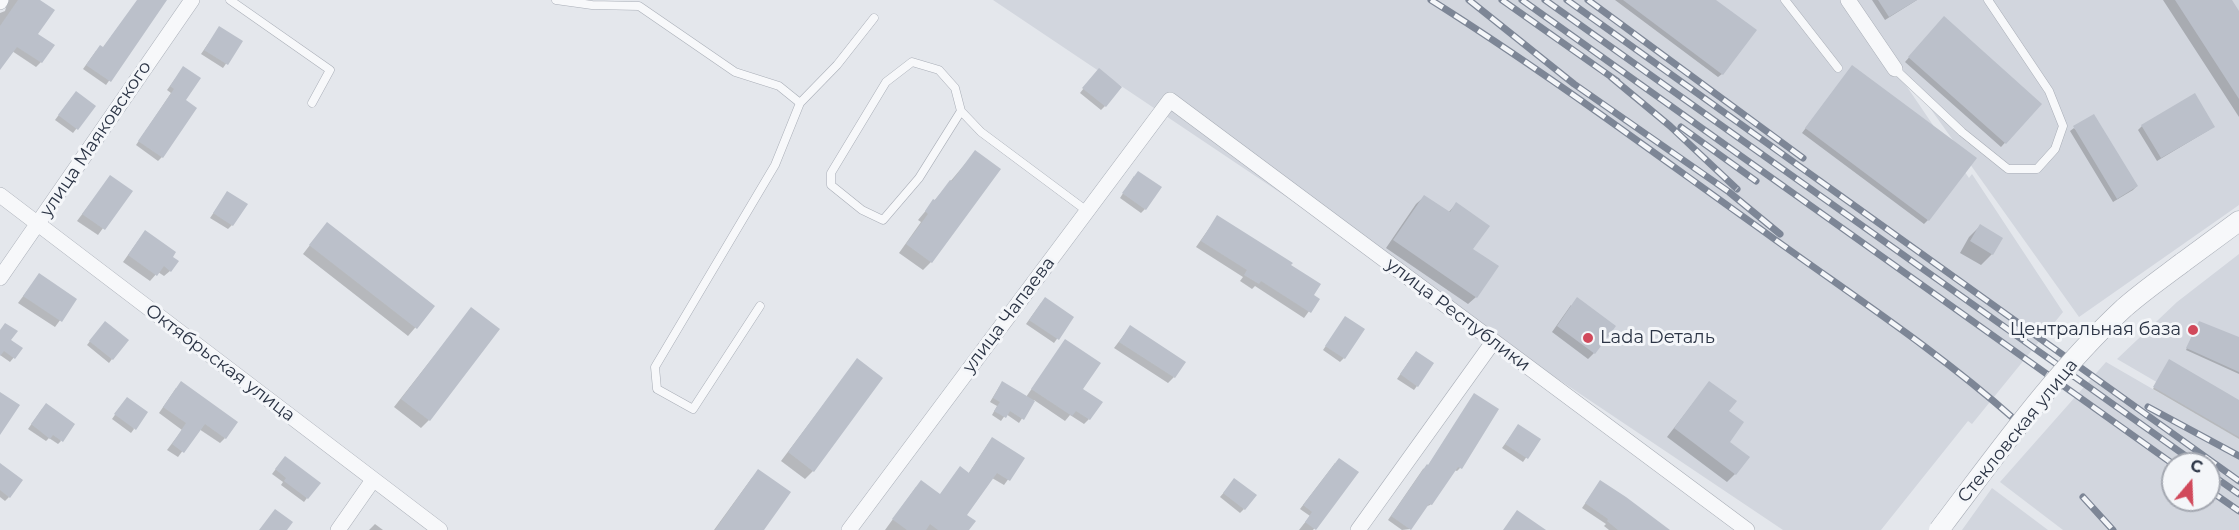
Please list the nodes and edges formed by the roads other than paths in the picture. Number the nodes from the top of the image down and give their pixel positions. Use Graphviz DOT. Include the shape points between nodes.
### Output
graph roads {
  1 [pos="192,0"];
  2 [pos="230,0"];
  3 [pos="556,0"];
  4 [pos="1785,0"];
  5 [pos="1848,0"];
  6 [pos="1988,0"];
  7 [pos="874,18"];
  8 [pos="1838,68"];
  9 [pos="1895,69"];
  10 [pos="1170,100"];
  11 [pos="312,103"];
  12 [pos="800,103"];
  13 [pos="961,111"];
  14 [pos="0,195"];
  15 [pos="1087,212"];
  16 [pos="2239,221"];
  17 [pos="38,225"];
  18 [pos="0,278"];
  19 [pos="760,306"];
  20 [pos="1493,342"];
  21 [pos="373,480"];
  22 [pos="338,530"];
  23 [pos="440,530"];
  24 [pos="849,530"];
  25 [pos="1358,530"];
  26 [pos="1747,530"];
  27 [pos="1939,530"];
  1 -- 17 [label="street, улица Маяковского"];
  2 -- 11 [label="lane" via="330,70"];
  3 -- 12 [label="lane" via="639,6 735,72 779,86"];
  4 -- 8 [label="lane"];
  5 -- 9 [label="street"];
  6 -- 9 [label="lane" via="2049,91 2062,126 2055,149 2037,169 2007,169"];
  7 -- 12 [label="lane"];
  10 -- 15 [label="street, улица Чапаева"];
  10 -- 20 [label="street, улица Республики"];
  12 -- 19 [label="lane" via="775,165 655,367 657,389 693,409"];
  13 -- 13 [label="lane" via="955,88 939,70 912,62 886,82 831,173 831,185 862,210 883,220 919,178"];
  13 -- 15 [label="lane" via="981,132"];
  14 -- 17 [label="street, Октябрьская улица"];
  15 -- 24 [label="street, улица Чапаева"];
  16 -- 27 [label="street, Стекловская улица, bridge" via="2125,307 2088,344 2041,397"];
  17 -- 18 [label="street, улица Маяковского"];
  17 -- 21 [label="street, Октябрьская улица"];
  20 -- 25 [label="street"];
  20 -- 26 [label="street, улица Республики"];
  21 -- 22 [label="street"];
  21 -- 23 [label="street, Октябрьская улица"];
}
